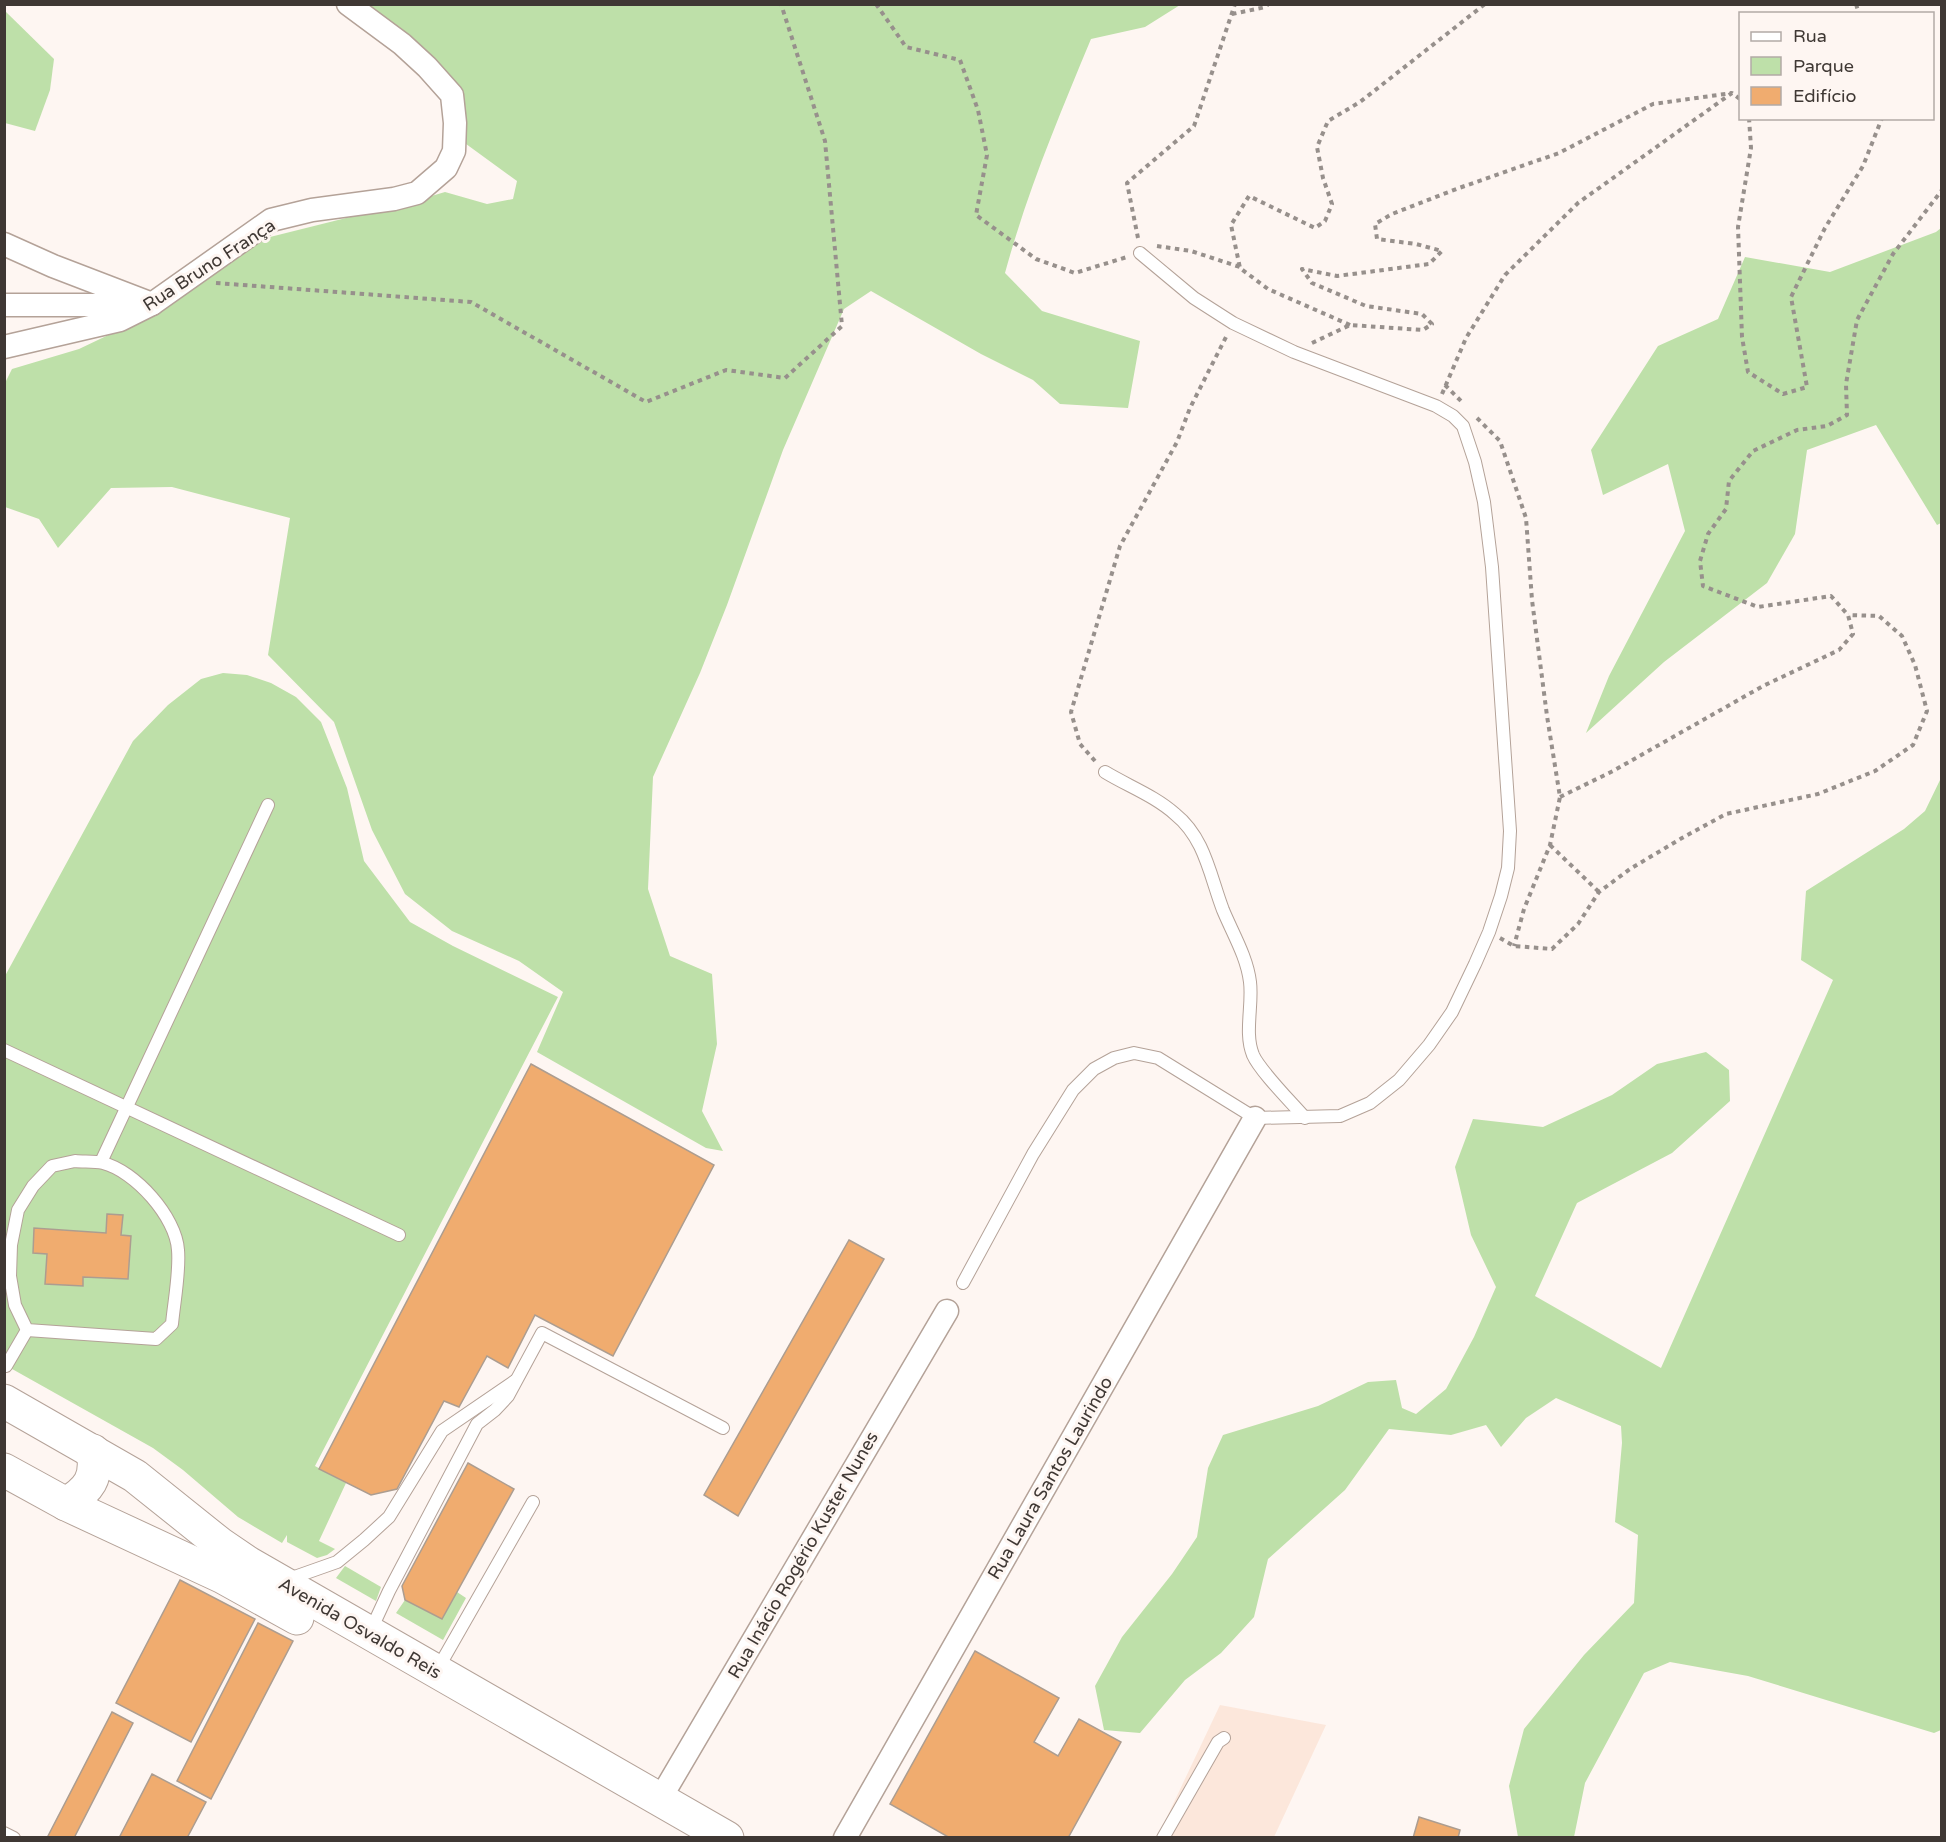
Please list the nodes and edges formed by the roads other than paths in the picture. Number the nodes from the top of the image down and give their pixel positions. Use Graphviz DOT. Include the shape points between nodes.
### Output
graph roads {
  1 [pos="348,4"];
  2 [pos="4,244"];
  3 [pos="1140,253"];
  4 [pos="152,304"];
  5 [pos="4,305"];
  6 [pos="4,347"];
  7 [pos="1105,772"];
  8 [pos="268,805"];
  9 [pos="4,1050"];
  10 [pos="127,1108"];
  11 [pos="1255,1118"];
  12 [pos="1305,1118"];
  13 [pos="101,1162"];
  14 [pos="399,1235"];
  15 [pos="963,1283"];
  16 [pos="947,1311"];
  17 [pos="27,1330"];
  18 [pos="6,1366"];
  19 [pos="518,1378"];
  20 [pos="4,1401"];
  21 [pos="474,1408"];
  22 [pos="486,1417"];
  23 [pos="723,1428"];
  24 [pos="93,1451"];
  25 [pos="4,1470"];
  26 [pos="533,1502"];
  27 [pos="66,1504"];
  28 [pos="280,1582"];
  29 [pos="370,1633"];
  30 [pos="437,1671"];
  31 [pos="1224,1738"];
  32 [pos="660,1799"];
  33 [pos="4,1833"];
  34 [pos="14,1838"];
  35 [pos="685,1838"];
  36 [pos="727,1838"];
  37 [pos="845,1838"];
  38 [pos="1163,1838"];
  1 -- 4 [label="street, Rua Bruno França" via="402,44 452,95 454,151 446,168 417,193 272,220"];
  2 -- 4 [label="street"];
  3 -- 12 [label="lane" via="1194,298 1233,323 1294,352 1436,406 1454,417 1462,426 1475,462 1484,502 1510,831 1508,868 1489,932 1452,1012 1429,1045 1399,1080 1370,1103 1340,1116"];
  4 -- 5 [label="street"];
  4 -- 6 [label="street, Rua Bruno França" via="120,320"];
  7 -- 12 [label="lane" via="1176,814 1200,845 1247,967 1252,1054"];
  8 -- 10 [label="lane"];
  9 -- 10 [label="lane"];
  10 -- 13 [label="lane"];
  10 -- 14 [label="lane"];
  11 -- 12 [label="lane"];
  11 -- 15 [label="lane" via="1158,1058 1134,1053 1114,1058 1073,1090 1033,1154"];
  11 -- 37 [label="street, Rua Laura Santos Laurindo"];
  13 -- 17 [label="lane" via="75,1161 52,1166 18,1210 10,1276 15,1305"];
  13 -- 17 [label="lane" via="144,1187 174,1229 178,1250 172,1324 156,1339"];
  16 -- 32 [label="street, Rua Inácio Rogério Kuster Nunes"];
  17 -- 18 [label="lane"];
  19 -- 21 [label="lane"];
  19 -- 22 [label="lane" via="508,1396"];
  19 -- 23 [label="lane" via="542,1333"];
  20 -- 24 [label="main road, Avenida Osvaldo Reis"];
  21 -- 22 [label="lane"];
  21 -- 28 [label="lane" via="441,1431 389,1517 364,1540 337,1562"];
  22 -- 29 [label="lane" via="477,1424"];
  24 -- 27 [label="main road" via="94,1476 88,1488"];
  24 -- 28 [label="main road, Avenida Osvaldo Reis" via="135,1476 220,1544"];
  25 -- 27 [label="main road, Avenida Osvaldo Reis"];
  26 -- 30 [label="lane"];
  27 -- 35 [label="main road, Avenida Osvaldo Reis" via="248,1590"];
  28 -- 29 [label="main road, Avenida Osvaldo Reis"];
  29 -- 30 [label="main road, Avenida Osvaldo Reis"];
  30 -- 32 [label="main road, Avenida Osvaldo Reis"];
  31 -- 38 [label="lane" via="1218,1742"];
  32 -- 36 [label="main road, Avenida Osvaldo Reis"];
  33 -- 34 [label="lane"];
}
